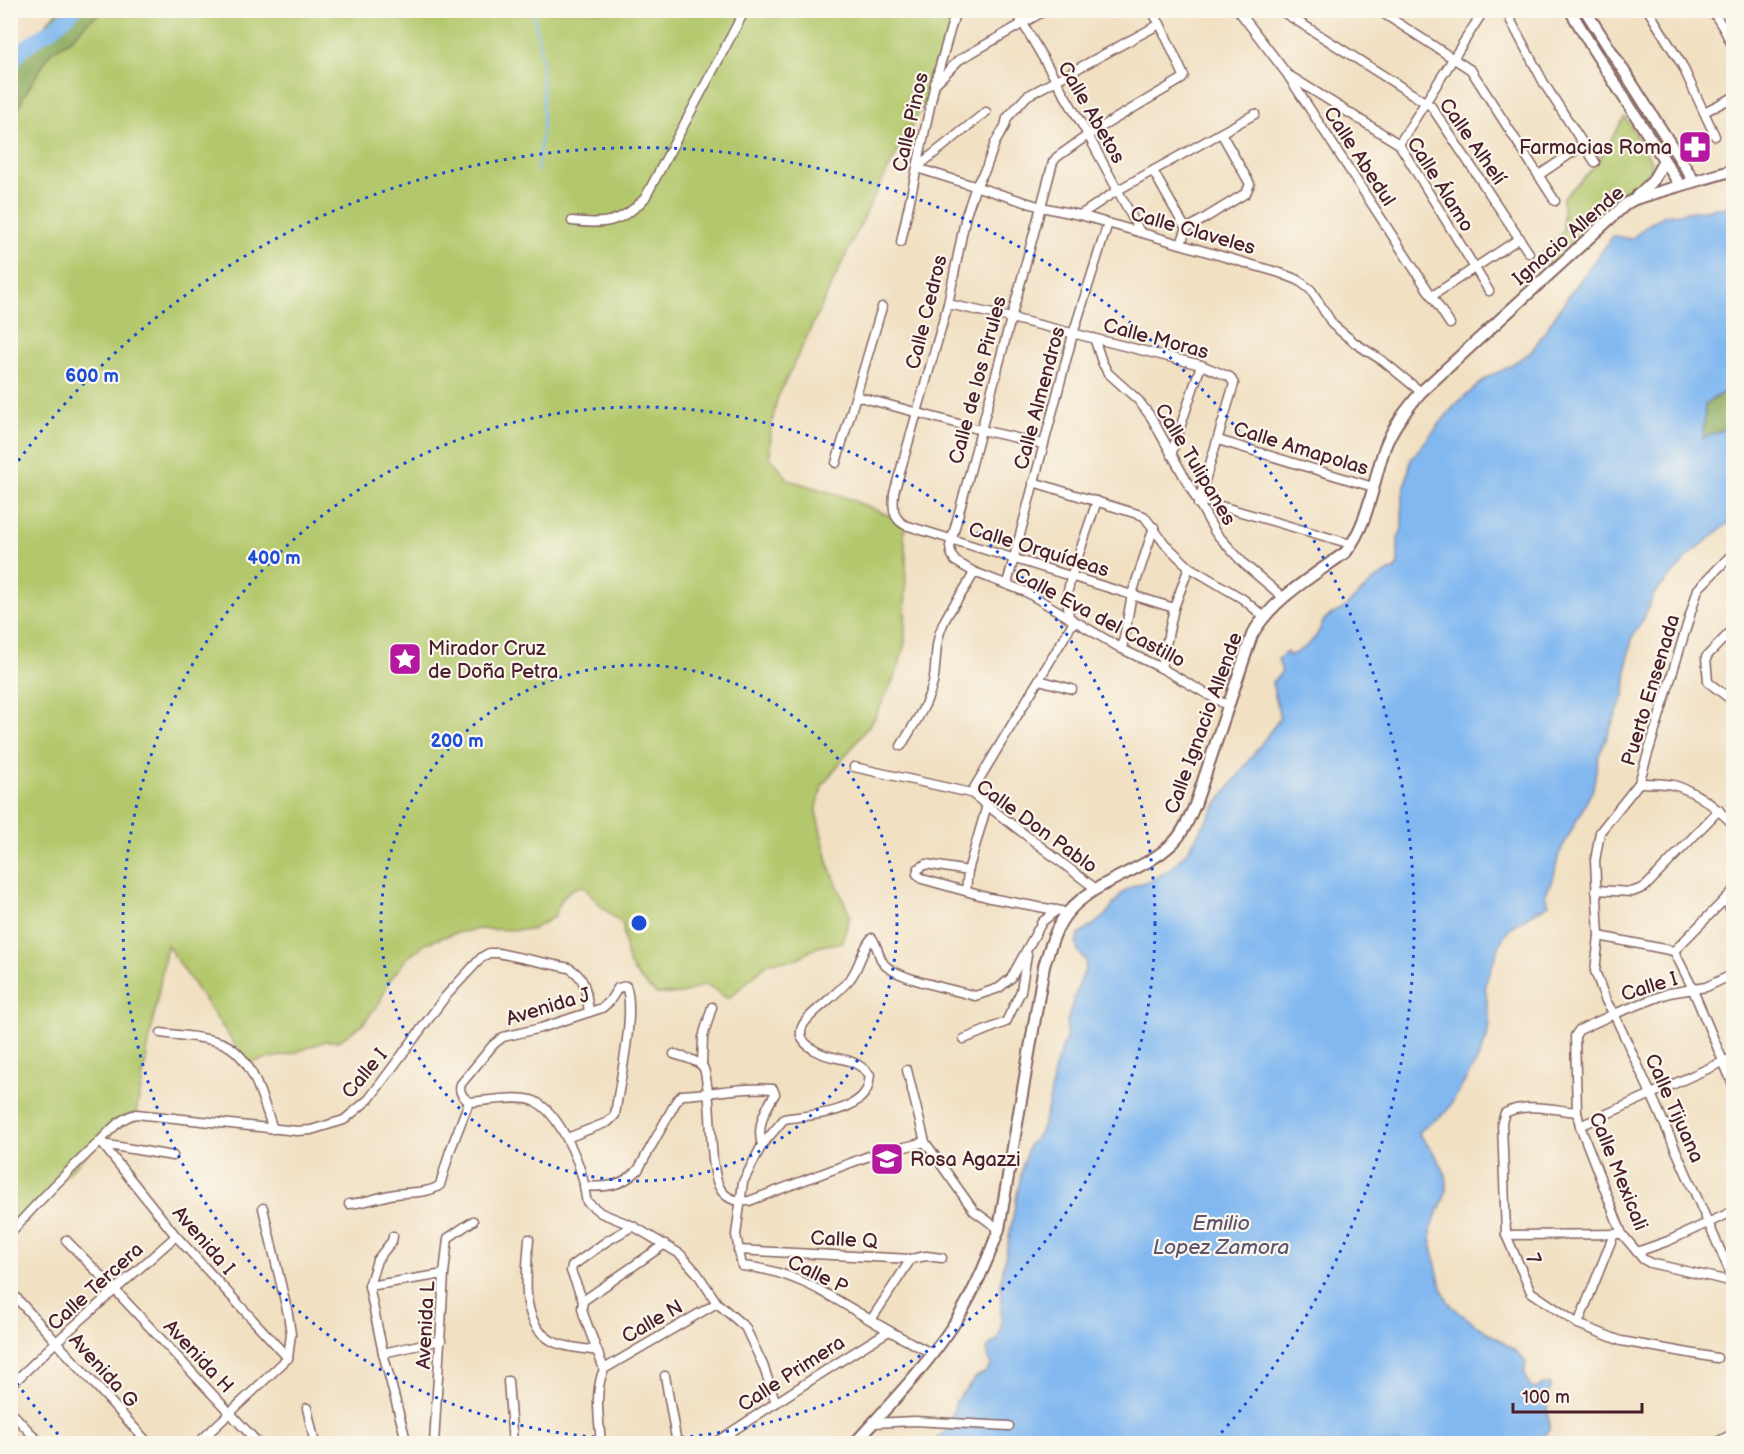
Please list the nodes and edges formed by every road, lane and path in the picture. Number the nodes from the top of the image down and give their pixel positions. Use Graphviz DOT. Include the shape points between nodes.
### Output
graph roads {
  1 [pos="745,10"];
  2 [pos="956,10"];
  3 [pos="1015,10"];
  4 [pos="1046,10"];
  5 [pos="1151,10"];
  6 [pos="1238,10"];
  7 [pos="1280,10"];
  8 [pos="1378,10"];
  9 [pos="1505,10"];
  10 [pos="1585,10"];
  11 [pos="1648,10"];
  12 [pos="1712,10"];
  13 [pos="1479,12"];
  14 [pos="1574,12"];
  15 [pos="1160,24"];
  16 [pos="1022,25"];
  17 [pos="1734,49"];
  18 [pos="1454,58"];
  19 [pos="1287,74"];
  20 [pos="1054,81"];
  21 [pos="935,83"];
  22 [pos="1734,97"];
  23 [pos="1427,102"];
  24 [pos="986,112"];
  25 [pos="1704,112"];
  26 [pos="1255,114"];
  27 [pos="1221,133"];
  28 [pos="1088,135"];
  29 [pos="1715,136"];
  30 [pos="1399,144"];
  31 [pos="1584,144"];
  32 [pos="1664,161"];
  33 [pos="1595,162"];
  34 [pos="917,168"];
  35 [pos="1734,170"];
  36 [pos="1153,171"];
  37 [pos="1539,176"];
  38 [pos="1694,181"];
  39 [pos="1680,185"];
  40 [pos="976,186"];
  41 [pos="1118,190"];
  42 [pos="1635,199"];
  43 [pos="1555,201"];
  44 [pos="1041,207"];
  45 [pos="1080,215"];
  46 [pos="572,221"];
  47 [pos="1108,223"];
  48 [pos="1187,227"];
  49 [pos="1140,232"];
  50 [pos="1520,238"];
  51 [pos="901,242"];
  52 [pos="1181,244"];
  53 [pos="1530,253"];
  54 [pos="1474,269"];
  55 [pos="1489,291"];
  56 [pos="1432,296"];
  57 [pos="948,304"];
  58 [pos="882,307"];
  59 [pos="1011,318"];
  60 [pos="1450,324"];
  61 [pos="1073,334"];
  62 [pos="1094,338"];
  63 [pos="1475,342"];
  64 [pos="1201,365"];
  65 [pos="1421,392"];
  66 [pos="856,396"];
  67 [pos="917,414"];
  68 [pos="981,430"];
  69 [pos="1218,440"];
  70 [pos="1043,444"];
  71 [pos="1171,455"];
  72 [pos="836,463"];
  73 [pos="1033,482"];
  74 [pos="1373,487"];
  75 [pos="1097,501"];
  76 [pos="1199,502"];
  77 [pos="896,518"];
  78 [pos="1154,527"];
  79 [pos="951,540"];
  80 [pos="1351,544"];
  81 [pos="1734,552"];
  82 [pos="1014,559"];
  83 [pos="955,561"];
  84 [pos="1189,567"];
  85 [pos="974,572"];
  86 [pos="1071,576"];
  87 [pos="1007,584"];
  88 [pos="1132,594"];
  89 [pos="1284,598"];
  90 [pos="1174,608"];
  91 [pos="1263,616"];
  92 [pos="1072,619"];
  93 [pos="1734,628"];
  94 [pos="1122,649"];
  95 [pos="1161,668"];
  96 [pos="1039,680"];
  97 [pos="1072,689"];
  98 [pos="1734,702"];
  99 [pos="1228,706"];
  100 [pos="901,746"];
  101 [pos="854,767"];
  102 [pos="1639,783"];
  103 [pos="971,793"];
  104 [pos="987,805"];
  105 [pos="1719,810"];
  106 [pos="1734,825"];
  107 [pos="968,871"];
  108 [pos="1096,889"];
  109 [pos="1596,890"];
  110 [pos="1734,890"];
  111 [pos="966,891"];
  112 [pos="1725,900"];
  113 [pos="1062,911"];
  114 [pos="1734,915"];
  115 [pos="1599,936"];
  116 [pos="1029,948"];
  117 [pos="1674,951"];
  118 [pos="1734,974"];
  119 [pos="1692,990"];
  120 [pos="712,1007"];
  121 [pos="589,1012"];
  122 [pos="1614,1014"];
  123 [pos="1576,1032"];
  124 [pos="161,1033"];
  125 [pos="964,1039"];
  126 [pos="674,1054"];
  127 [pos="1734,1057"];
  128 [pos="1722,1062"];
  129 [pos="702,1065"];
  130 [pos="907,1070"];
  131 [pos="1734,1087"];
  132 [pos="709,1094"];
  133 [pos="1651,1094"];
  134 [pos="469,1102"];
  135 [pos="1577,1112"];
  136 [pos="1580,1126"];
  137 [pos="273,1130"];
  138 [pos="567,1138"];
  139 [pos="101,1142"];
  140 [pos="925,1142"];
  141 [pos="762,1145"];
  142 [pos="172,1156"];
  143 [pos="584,1186"];
  144 [pos="740,1202"];
  145 [pos="349,1203"];
  146 [pos="263,1208"];
  147 [pos="1734,1211"];
  148 [pos="473,1221"];
  149 [pos="1708,1223"];
  150 [pos="633,1226"];
  151 [pos="999,1229"];
  152 [pos="10,1233"];
  153 [pos="1618,1234"];
  154 [pos="1506,1235"];
  155 [pos="176,1236"];
  156 [pos="393,1236"];
  157 [pos="529,1239"];
  158 [pos="66,1240"];
  159 [pos="665,1244"];
  160 [pos="738,1250"];
  161 [pos="1637,1252"];
  162 [pos="942,1258"];
  163 [pos="912,1259"];
  164 [pos="444,1274"];
  165 [pos="1734,1282"];
  166 [pos="369,1287"];
  167 [pos="115,1290"];
  168 [pos="10,1292"];
  169 [pos="583,1301"];
  170 [pos="717,1303"];
  171 [pos="871,1320"];
  172 [pos="1578,1324"];
  173 [pos="889,1330"];
  174 [pos="441,1340"];
  175 [pos="56,1342"];
  176 [pos="597,1351"];
  177 [pos="383,1353"];
  178 [pos="933,1354"];
  179 [pos="288,1358"];
  180 [pos="1717,1358"];
  181 [pos="604,1369"];
  182 [pos="665,1376"];
  183 [pos="508,1382"];
  184 [pos="10,1386"];
  185 [pos="776,1403"];
  186 [pos="307,1408"];
  187 [pos="10,1411"];
  188 [pos="229,1413"];
  189 [pos="873,1423"];
  190 [pos="1009,1426"];
  191 [pos="1734,1433"];
  192 [pos="41,1443"];
  193 [pos="149,1443"];
  194 [pos="197,1443"];
  195 [pos="259,1443"];
  196 [pos="315,1443"];
  197 [pos="407,1443"];
  198 [pos="434,1443"];
  199 [pos="513,1443"];
  200 [pos="601,1443"];
  201 [pos="677,1443"];
  202 [pos="714,1443"];
  203 [pos="854,1443"];
  204 [pos="1713,1443"];
  1 -- 46 [label="street" via="645,198 620,218 596,224"];
  2 -- 21 [label="street, Calle Pinos"];
  3 -- 16 [label="street, Calle Abetos"];
  4 -- 16 [label="street"];
  5 -- 15 [label="street"];
  6 -- 19 [label="street, Calle Abedul"];
  7 -- 23 [label="street, Calle Alhelí"];
  8 -- 18 [label="street"];
  9 -- 31 [label="street" via="1545,85"];
  10 -- 38 [label="street"];
  11 -- 25 [label="street"];
  12 -- 17 [label="street"];
  13 -- 18 [label="street"];
  14 -- 32 [label="street"];
  15 -- 20 [label="street, Calle Cedros"];
  15 -- 28 [label="street, Calle de los Pirules" via="1184,76"];
  16 -- 20 [label="street, Calle Abetos"];
  16 -- 21 [label="street" via="959,60"];
  18 -- 23 [label="street"];
  18 -- 37 [label="street" via="1471,70"];
  19 -- 30 [label="street, Calle Álamo"];
  19 -- 56 [label="street, Calle Abedul"];
  20 -- 28 [label="street, Calle Abetos"];
  20 -- 40 [label="street, Calle Cedros" via="1027,96 1007,118"];
  21 -- 34 [label="street, Calle Pinos"];
  22 -- 25 [label="street"];
  23 -- 30 [label="street"];
  23 -- 50 [label="street, Calle Alhelí"];
  24 -- 34 [label="street"];
  25 -- 29 [label="street"];
  26 -- 27 [label="street"];
  27 -- 36 [label="street"];
  27 -- 48 [label="street" via="1250,184 1249,189"];
  28 -- 41 [label="street, Calle Abetos"];
  28 -- 44 [label="street, Calle de los Pirules" via="1053,162"];
  30 -- 54 [label="street, Calle Álamo"];
  31 -- 33 [label="street"];
  31 -- 37 [label="street"];
  32 -- 39 [label="street"];
  32 -- 42 [label="street" via="1652,182"];
  34 -- 40 [label="street, Calle Claveles"];
  34 -- 51 [label="street, Calle Pinos"];
  35 -- 38 [label="street, Ignacio Allende"];
  36 -- 41 [label="street"];
  36 -- 48 [label="street"];
  37 -- 43 [label="street"];
  38 -- 39 [label="street, Ignacio Allende"];
  39 -- 42 [label="street, Ignacio Allende"];
  40 -- 44 [label="street, Calle Claveles"];
  40 -- 57 [label="street, Calle Cedros" via="966,215"];
  41 -- 45 [label="street"];
  41 -- 49 [label="street, Calle Abetos"];
  42 -- 63 [label="street, Ignacio Allende"];
  44 -- 45 [label="street, Calle Claveles"];
  44 -- 59 [label="street, Calle de los Pirules"];
  45 -- 47 [label="street, Calle Claveles"];
  47 -- 49 [label="street, Calle Claveles"];
  47 -- 61 [label="street, Calle Almendros"];
  48 -- 52 [label="street"];
  49 -- 52 [label="street, Calle Claveles"];
  50 -- 53 [label="street, Calle Alhelí"];
  50 -- 54 [label="street"];
  52 -- 65 [label="street, Calle Claveles" via="1298,280 1311,290 1333,324"];
  54 -- 55 [label="street, Calle Álamo"];
  54 -- 56 [label="street"];
  56 -- 60 [label="street, Calle Abedul"];
  57 -- 59 [label="street, Calle Moras"];
  57 -- 67 [label="street, Calle Cedros"];
  58 -- 66 [label="street"];
  59 -- 61 [label="street, Calle Moras"];
  59 -- 68 [label="street, Calle de los Pirules"];
  61 -- 62 [label="street, Calle Moras"];
  61 -- 70 [label="street, Calle Almendros"];
  62 -- 64 [label="street, Calle Moras"];
  62 -- 71 [label="street, Calle Tulipanes" via="1108,373 1138,400"];
  63 -- 65 [label="street, Calle Ignacio Allende"];
  64 -- 69 [label="street, Calle Moras" via="1233,380"];
  64 -- 71 [label="street"];
  65 -- 74 [label="street, Calle Ignacio Allende" via="1393,430"];
  66 -- 67 [label="street"];
  66 -- 72 [label="street"];
  67 -- 68 [label="street"];
  67 -- 77 [label="street, Calle Cedros" via="894,493"];
  68 -- 70 [label="street"];
  68 -- 79 [label="street, Calle de los Pirules"];
  69 -- 74 [label="street, Calle Amapolas"];
  69 -- 76 [label="street, Calle Moras"];
  70 -- 73 [label="street, Calle Almendros"];
  71 -- 76 [label="street, Calle Tulipanes"];
  73 -- 75 [label="street"];
  73 -- 82 [label="street, Calle Almendros"];
  74 -- 80 [label="street, Calle Ignacio Allende" via="1364,521"];
  75 -- 78 [label="street" via="1144,516"];
  75 -- 86 [label="street"];
  76 -- 80 [label="street"];
  76 -- 89 [label="street, Calle Tulipanes" via="1228,549"];
  77 -- 79 [label="street, Calle Orquídeas" via="905,525"];
  78 -- 84 [label="street"];
  78 -- 88 [label="street"];
  79 -- 82 [label="street, Calle Orquídeas"];
  79 -- 83 [label="street, Calle de los Pirules"];
  80 -- 89 [label="street, Calle Ignacio Allende" via="1346,552"];
  81 -- 102 [label="street, Puerto Ensenada" via="1698,589"];
  82 -- 86 [label="street, Calle Orquídeas"];
  82 -- 87 [label="street, Calle Almendros"];
  83 -- 85 [label="street, Calle Eva del Castillo"];
  84 -- 90 [label="street"];
  84 -- 91 [label="street" via="1243,599"];
  85 -- 87 [label="street, Calle Eva del Castillo"];
  85 -- 100 [label="street" via="938,636 927,700"];
  86 -- 88 [label="street, Calle Orquídeas"];
  86 -- 92 [label="street" via="1067,595"];
  87 -- 92 [label="street, Calle Eva del Castillo"];
  88 -- 90 [label="street, Calle Orquídeas"];
  88 -- 94 [label="street"];
  89 -- 91 [label="street, Calle Ignacio Allende"];
  90 -- 95 [label="street"];
  91 -- 99 [label="street, Calle Ignacio Allende" via="1252,635"];
  92 -- 94 [label="street, Calle Eva del Castillo"];
  92 -- 96 [label="street"];
  93 -- 98 [label="street" via="1706,657 1708,682"];
  94 -- 95 [label="street, Calle Eva del Castillo"];
  95 -- 99 [label="street, Calle Eva del Castillo"];
  96 -- 97 [label="street"];
  96 -- 103 [label="street"];
  99 -- 108 [label="street, Calle Ignacio Allende" via="1195,806 1174,842"];
  101 -- 103 [label="street, Calle Don Pablo"];
  102 -- 105 [label="street" via="1682,788"];
  102 -- 109 [label="street, Puerto Ensenada" via="1600,832"];
  103 -- 104 [label="street, Calle Don Pablo"];
  104 -- 107 [label="street"];
  104 -- 108 [label="street, Calle Don Pablo"];
  105 -- 106 [label="street"];
  105 -- 109 [label="street" via="1645,887 1632,892"];
  107 -- 111 [label="street"];
  107 -- 111 [label="street" via="926,864 918,868 917,874 922,879"];
  108 -- 113 [label="street, Calle Ignacio Allende"];
  109 -- 115 [label="street, Puerto Ensenada"];
  110 -- 112 [label="street"];
  111 -- 113 [label="street"];
  112 -- 114 [label="street"];
  112 -- 117 [label="street"];
  113 -- 116 [label="street" via="1042,922"];
  113 -- 151 [label="street, Calle Ignacio Allende" via="1044,966"];
  115 -- 117 [label="street"];
  115 -- 122 [label="street, Puerto Ensenada" via="1595,971"];
  116 -- 125 [label="street" via="1021,991 1006,1022"];
  116 -- 141 [label="street" via="1011,978 999,988 975,996 897,974 884,964 872,938 851,978 806,1018 801,1029 803,1039 813,1050 852,1060 865,1070 870,1075 867,1089 857,1101 836,1111 784,1119"];
  117 -- 119 [label="street"];
  118 -- 119 [label="street, Calle I"];
  119 -- 122 [label="street, Calle I" via="1670,993"];
  119 -- 128 [label="street"];
  120 -- 129 [label="street" via="703,1037"];
  121 -- 134 [label="street, Avenida J" via="503,1037 461,1084 462,1096"];
  121 -- 137 [label="street, Calle I" via="579,974 569,968 489,953 445,997 369,1099 344,1120 311,1130"];
  121 -- 138 [label="street, Avenida J" via="602,1008 618,988 626,986 625,1052 615,1114 608,1122"];
  122 -- 123 [label="street, Calle I"];
  122 -- 133 [label="street, Calle Tijuana"];
  123 -- 135 [label="street, Calle Mexicali"];
  124 -- 137 [label="street" via="211,1040 237,1051 248,1063"];
  126 -- 129 [label="street"];
  127 -- 128 [label="street"];
  128 -- 131 [label="street"];
  128 -- 133 [label="street"];
  129 -- 132 [label="street"];
  130 -- 140 [label="street"];
  132 -- 141 [label="street" via="774,1089 775,1094 762,1115"];
  132 -- 143 [label="street" via="682,1095 677,1100 638,1170 629,1179 609,1186"];
  132 -- 144 [label="street" via="715,1173 721,1190"];
  133 -- 136 [label="street"];
  133 -- 149 [label="street, Calle Tijuana"];
  134 -- 138 [label="street" via="534,1101 547,1111"];
  134 -- 145 [label="street" via="440,1185"];
  135 -- 136 [label="street, Calle Mexicali"];
  135 -- 154 [label="street, 7" via="1536,1108 1505,1113 1502,1122"];
  136 -- 153 [label="street, Calle Mexicali"];
  137 -- 139 [label="street, Calle I" via="136,1114 113,1125"];
  138 -- 143 [label="street"];
  139 -- 142 [label="street"];
  139 -- 152 [label="street, Calle I" via="61,1177"];
  139 -- 155 [label="street, Avenida I"];
  140 -- 144 [label="street" via="869,1156"];
  140 -- 151 [label="street" via="974,1211"];
  141 -- 144 [label="street" via="743,1182"];
  143 -- 150 [label="street" via="591,1206"];
  144 -- 160 [label="street"];
  146 -- 179 [label="street" via="288,1314"];
  147 -- 149 [label="street"];
  148 -- 164 [label="street, Avenida L" via="448,1238"];
  149 -- 161 [label="street"];
  149 -- 165 [label="street, Calle Tijuana"];
  150 -- 159 [label="street"];
  150 -- 169 [label="street" via="572,1266 572,1277"];
  151 -- 178 [label="street, Calle Ignacio Allende" via="973,1291"];
  153 -- 154 [label="street"];
  153 -- 161 [label="street, Calle Mexicali"];
  153 -- 172 [label="street"];
  154 -- 172 [label="street, 7" via="1531,1292"];
  155 -- 167 [label="street, Calle Tercera"];
  155 -- 179 [label="street, Avenida I"];
  156 -- 166 [label="street" via="377,1260"];
  157 -- 176 [label="street, Calle N" via="526,1297 537,1331 553,1342"];
  158 -- 167 [label="street, Avenida H"];
  159 -- 169 [label="street"];
  159 -- 170 [label="street" via="698,1273"];
  160 -- 163 [label="street, Calle Q"];
  160 -- 171 [label="street, Calle P" via="742,1266 768,1268 814,1286"];
  161 -- 165 [label="street, Calle Mexicali" via="1650,1263"];
  162 -- 163 [label="street, Calle Q"];
  163 -- 171 [label="street"];
  164 -- 166 [label="street"];
  164 -- 174 [label="street, Avenida L"];
  166 -- 177 [label="street"];
  167 -- 175 [label="street, Calle Tercera"];
  167 -- 188 [label="street, Avenida H"];
  168 -- 175 [label="street, Avenida G"];
  169 -- 176 [label="street" via="584,1316"];
  170 -- 181 [label="street, Calle N"];
  170 -- 185 [label="street" via="745,1326"];
  171 -- 173 [label="street, Calle P"];
  172 -- 180 [label="street, 7" via="1621,1341"];
  173 -- 178 [label="street, Calle P"];
  173 -- 185 [label="street, Calle Primera"];
  174 -- 177 [label="street"];
  174 -- 198 [label="street, Avenida L"];
  175 -- 184 [label="street, Calle Tercera"];
  175 -- 193 [label="street, Avenida G"];
  176 -- 181 [label="street"];
  177 -- 197 [label="street"];
  178 -- 189 [label="street, Calle Ignacio Allende"];
  179 -- 188 [label="street"];
  181 -- 200 [label="street" via="598,1392"];
  182 -- 201 [label="street"];
  183 -- 199 [label="street"];
  185 -- 202 [label="street, Calle Primera"];
  186 -- 196 [label="street"];
  187 -- 192 [label="street"];
  188 -- 194 [label="street"];
  188 -- 195 [label="street, Avenida H"];
  189 -- 190 [label="street"];
  189 -- 203 [label="street, Calle Ignacio Allende"];
  191 -- 204 [label="street"];
}
